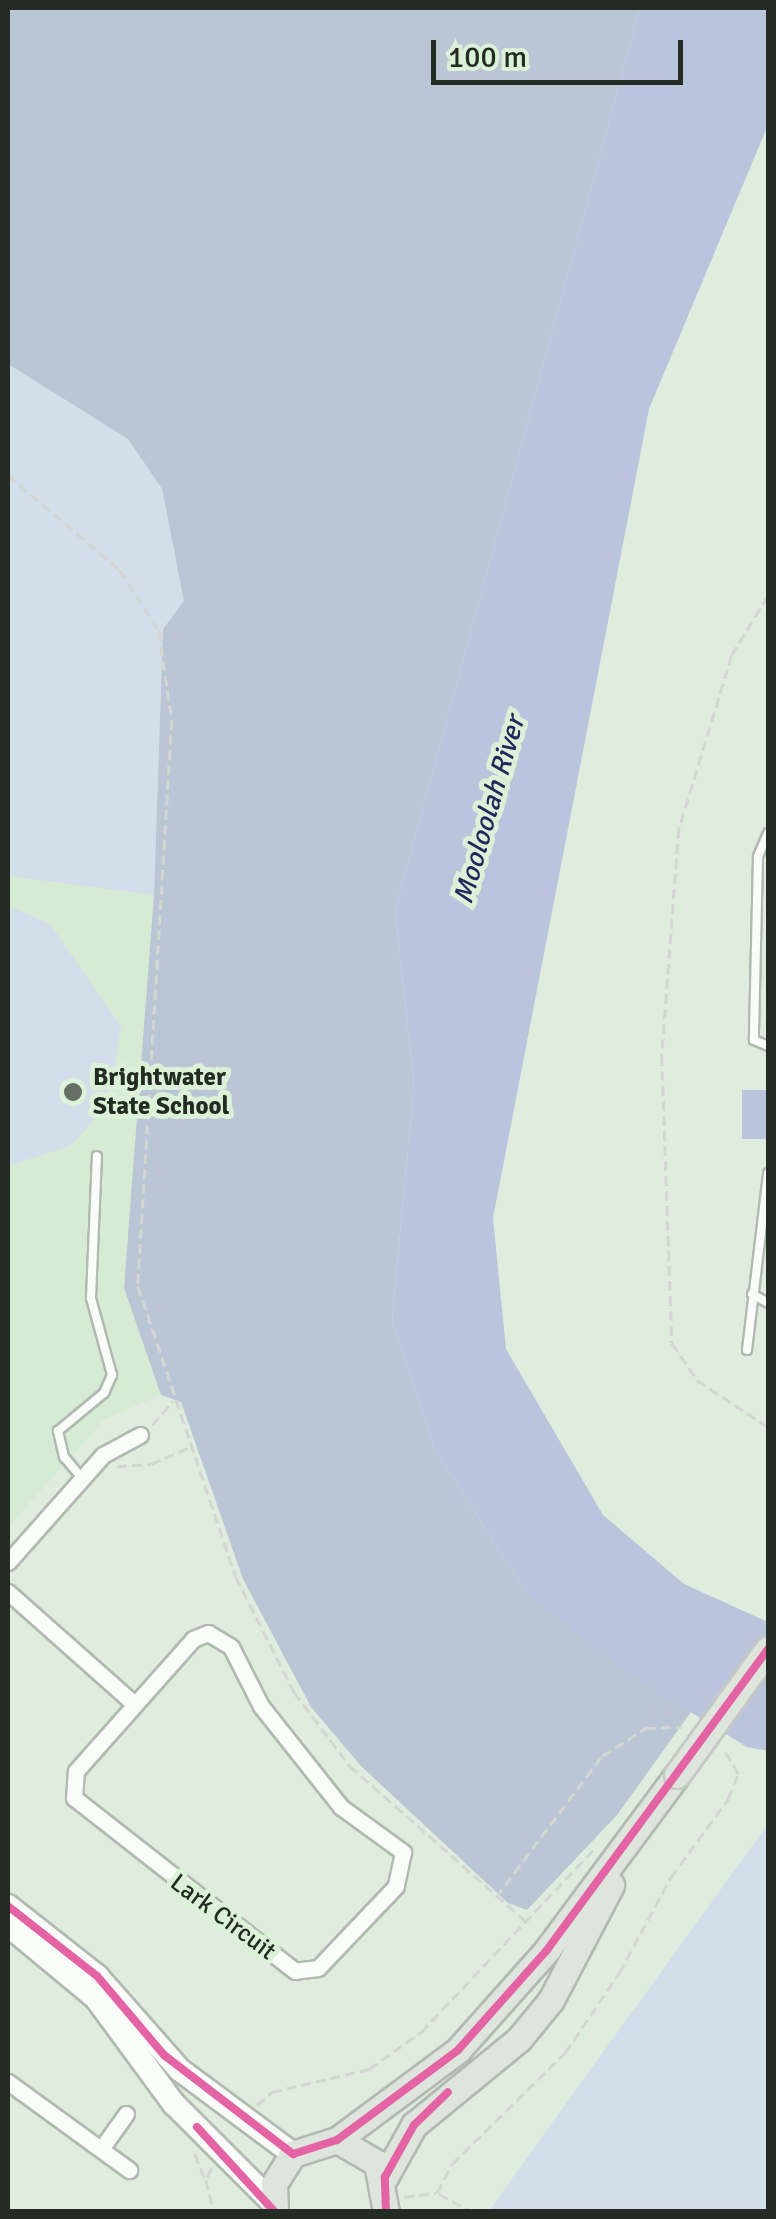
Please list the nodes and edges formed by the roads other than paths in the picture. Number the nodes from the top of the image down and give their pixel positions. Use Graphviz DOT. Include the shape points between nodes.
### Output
graph roads {
  1 [pos="768,833"];
  2 [pos="768,1046"];
  3 [pos="97,1156"];
  4 [pos="768,1173"];
  5 [pos="752,1294"];
  6 [pos="768,1303"];
  7 [pos="746,1350"];
  8 [pos="140,1435"];
  9 [pos="80,1477"];
  10 [pos="8,1562"];
  11 [pos="8,1592"];
  12 [pos="768,1649"];
  13 [pos="134,1704"];
  14 [pos="640,1827"];
  15 [pos="8,1906"];
  16 [pos="8,1925"];
  17 [pos="8,2082"];
  18 [pos="126,2114"];
  19 [pos="337,2140"];
  20 [pos="101,2149"];
  21 [pos="293,2154"];
  22 [pos="129,2170"];
  23 [pos="386,2196"];
  24 [pos="274,2207"];
  1 -- 2 [label="lane" via="758,856 754,1040"];
  3 -- 9 [label="lane" via="91,1298 112,1375 104,1393 58,1430 60,1450"];
  4 -- 5 [label="lane"];
  5 -- 6 [label="lane"];
  5 -- 7 [label="lane"];
  8 -- 9 [label="street"];
  9 -- 10 [label="street"];
  11 -- 13 [label="street"];
  12 -- 14 [label="main road, bridge"];
  13 -- 13 [label="street, Lark Circuit" via="76,1771 81,1810 294,1971 318,1968 396,1886 403,1852 342,1807 261,1706 221,1638 193,1639"];
  14 -- 19 [label="main road" via="458,2050"];
  14 -- 23 [label="main road" via="551,2000 519,2039 414,2125"];
  15 -- 21 [label="street" via="97,1976 164,2056"];
  16 -- 24 [label="street" via="96,1998 174,2104"];
  17 -- 20 [label="street"];
  18 -- 20 [label="street"];
  19 -- 21 [label="main road"];
  19 -- 23 [label="main road" via="366,2152"];
  20 -- 22 [label="street"];
  21 -- 24 [label="main road"];
}
